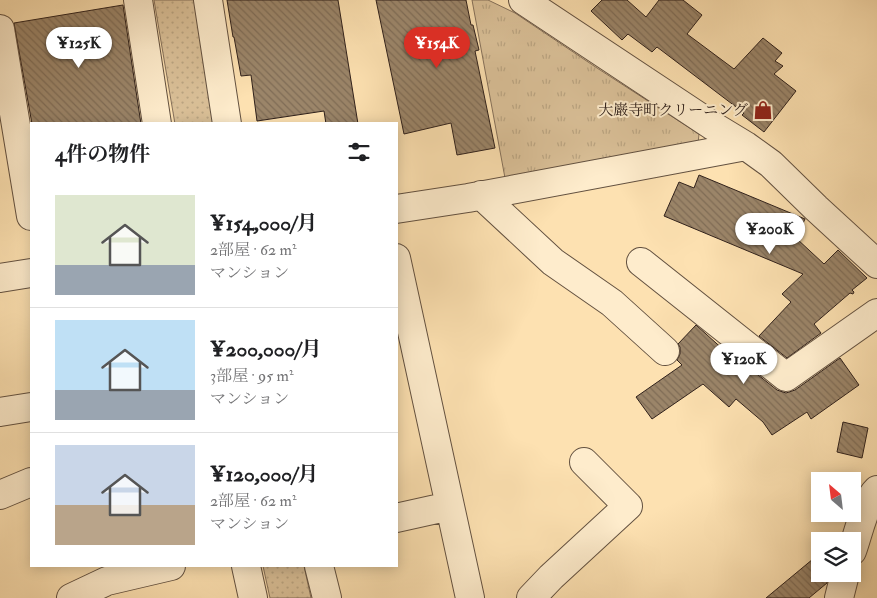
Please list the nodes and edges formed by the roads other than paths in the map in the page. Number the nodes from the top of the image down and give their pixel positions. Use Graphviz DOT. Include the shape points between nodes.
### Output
graph roads {
  1 [pos="138,0"];
  2 [pos="208,0"];
  3 [pos="523,0"];
  4 [pos="0,29"];
  5 [pos="157,122"];
  6 [pos="227,122"];
  7 [pos="746,146"];
  8 [pos="481,195"];
  9 [pos="398,209"];
  10 [pos="30,210"];
  11 [pos="641,262"];
  12 [pos="877,264"];
  13 [pos="30,273"];
  14 [pos="398,277"];
  15 [pos="0,278"];
  16 [pos="877,313"];
  17 [pos="665,351"];
  18 [pos="407,361"];
  19 [pos="30,407"];
  20 [pos="0,412"];
  21 [pos="584,462"];
  22 [pos="30,482"];
  23 [pos="877,490"];
  24 [pos="0,495"];
  25 [pos="450,506"];
  26 [pos="398,518"];
  27 [pos="858,532"];
  28 [pos="167,567"];
  29 [pos="246,567"];
  30 [pos="320,567"];
  31 [pos="107,582"];
  32 [pos="843,582"];
  33 [pos="71,598"];
  34 [pos="253,598"];
  35 [pos="327,598"];
  36 [pos="470,598"];
  37 [pos="531,598"];
  38 [pos="839,598"];
  1 -- 5 [label="street"];
  2 -- 6 [label="street"];
  3 -- 7 [label="street"];
  4 -- 10 [label="street"];
  7 -- 8 [label="street"];
  7 -- 12 [label="street" via="771,164"];
  8 -- 9 [label="street"];
  8 -- 17 [label="street" via="553,262 612,304"];
  11 -- 16 [label="street" via="786,377"];
  13 -- 15 [label="street"];
  14 -- 18 [label="street"];
  18 -- 25 [label="street"];
  19 -- 20 [label="street"];
  21 -- 37 [label="street" via="628,506"];
  22 -- 24 [label="street"];
  23 -- 27 [label="street" via="868,503"];
  25 -- 26 [label="street"];
  25 -- 36 [label="street"];
  28 -- 31 [label="street"];
  29 -- 34 [label="street"];
  30 -- 35 [label="street"];
  31 -- 33 [label="street"];
  32 -- 38 [label="street"];
}
